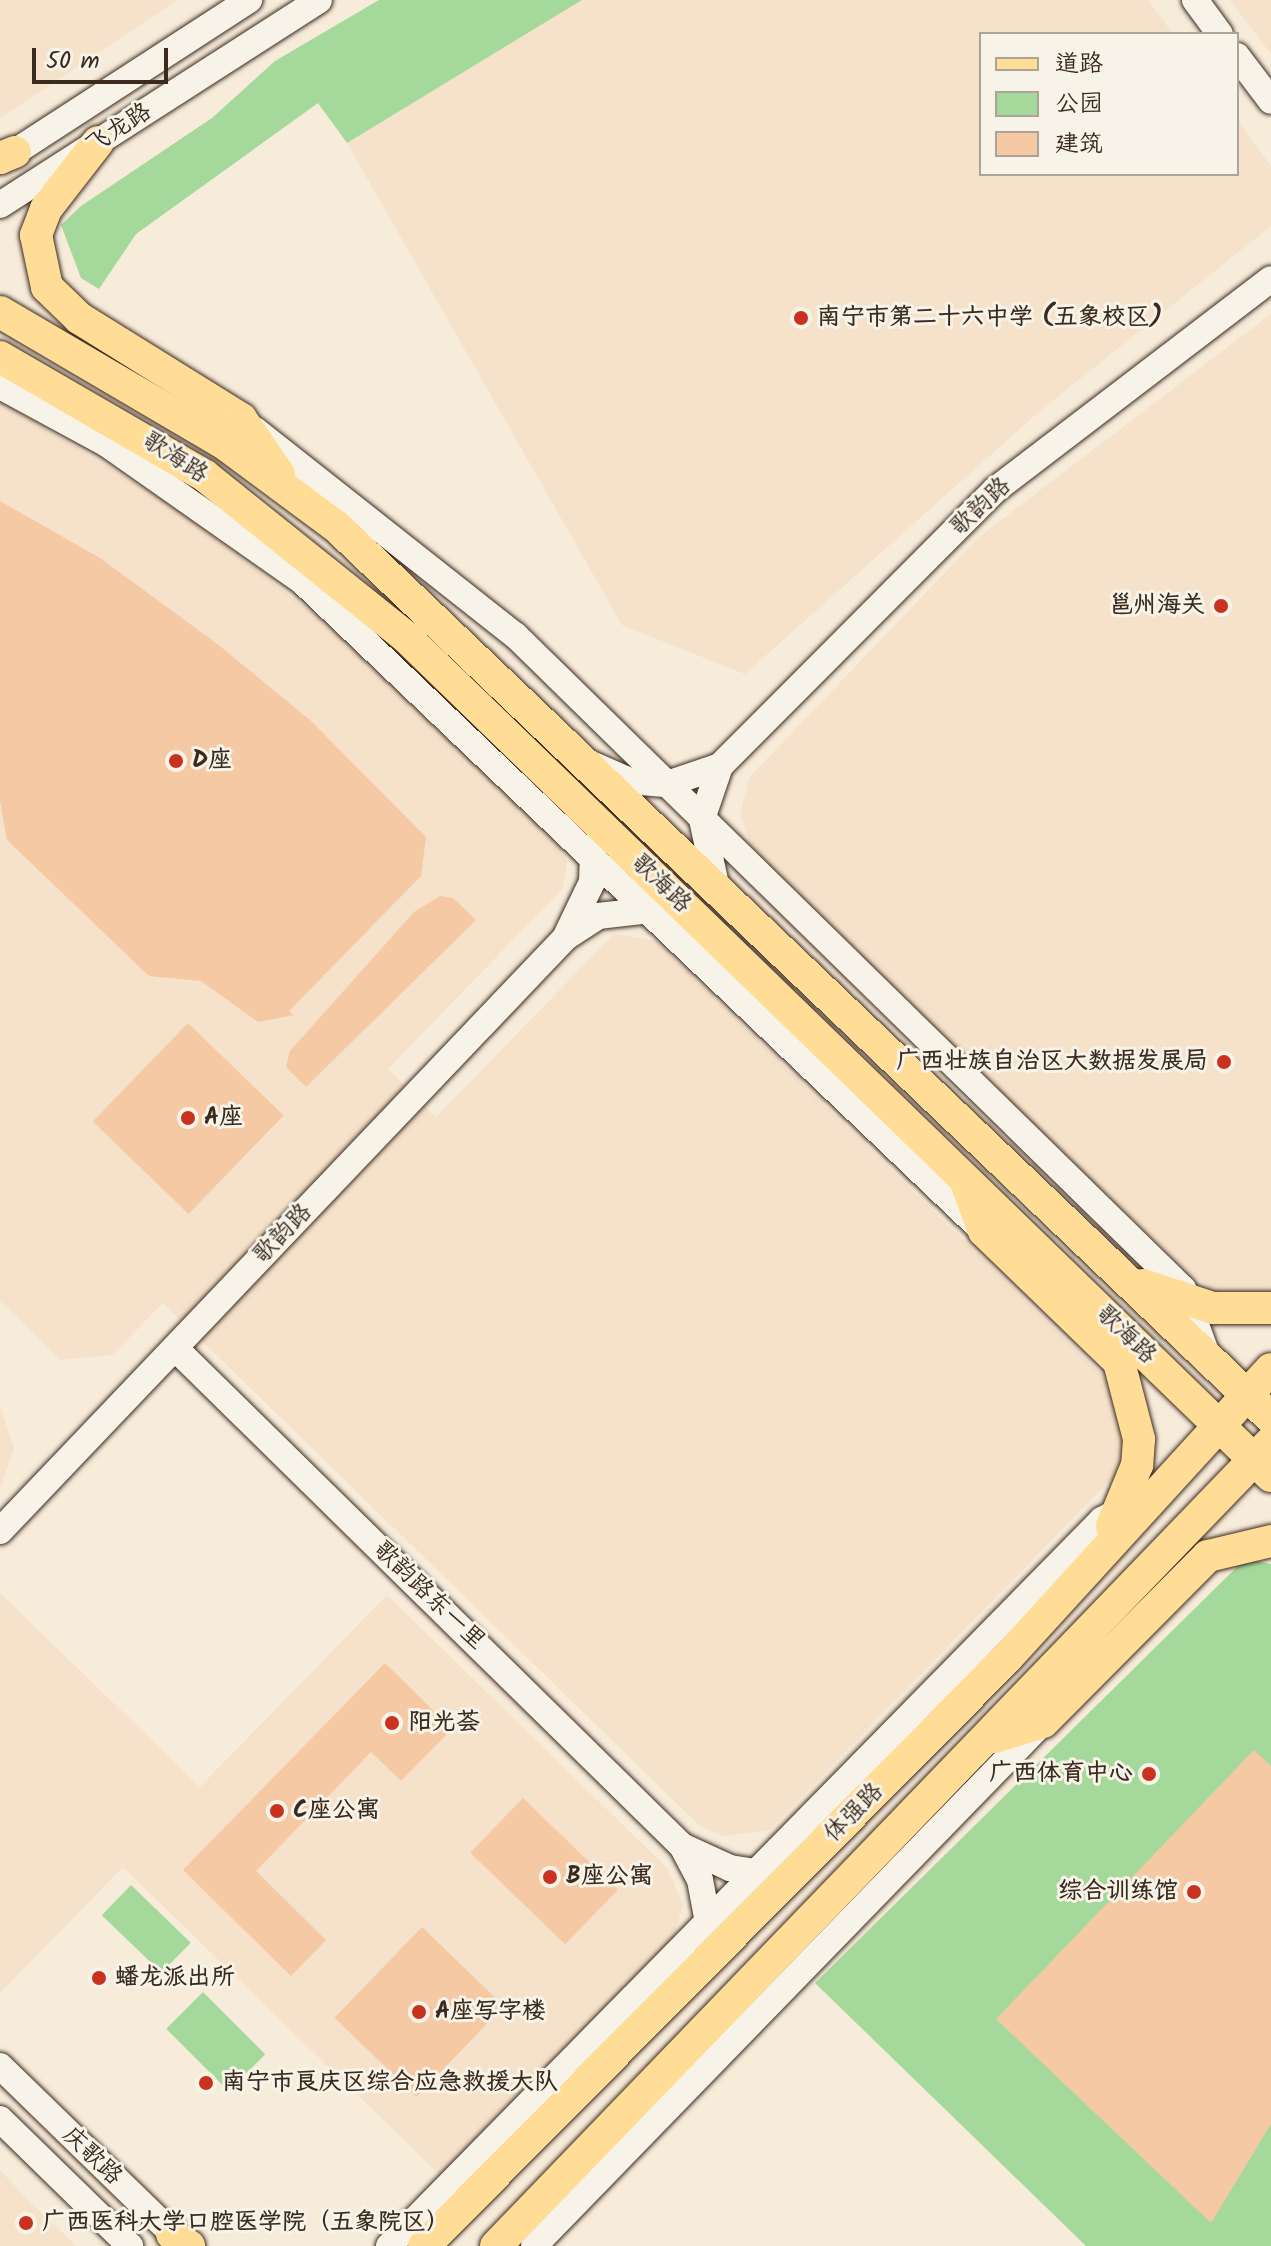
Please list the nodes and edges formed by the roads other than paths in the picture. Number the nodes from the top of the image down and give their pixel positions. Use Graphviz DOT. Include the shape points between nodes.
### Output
graph roads {
  1 [pos="249,0"];
  2 [pos="319,0"];
  3 [pos="1195,0"];
  4 [pos="1219,32"];
  5 [pos="1239,59"];
  6 [pos="1271,101"];
  7 [pos="98,142"];
  8 [pos="5,157"];
  9 [pos="0,205"];
  10 [pos="1271,279"];
  11 [pos="0,312"];
  12 [pos="0,357"];
  13 [pos="0,386"];
  14 [pos="241,419"];
  15 [pos="295,496"];
  16 [pos="591,764"];
  17 [pos="720,766"];
  18 [pos="667,784"];
  19 [pos="564,791"];
  20 [pos="702,819"];
  21 [pos="596,858"];
  22 [pos="716,885"];
  23 [pos="647,909"];
  24 [pos="693,916"];
  25 [pos="566,937"];
  26 [pos="964,1178"];
  27 [pos="984,1231"];
  28 [pos="1109,1263"];
  29 [pos="1188,1303"];
  30 [pos="1271,1308"];
  31 [pos="175,1348"];
  32 [pos="1209,1358"];
  33 [pos="1271,1369"];
  34 [pos="1246,1395"];
  35 [pos="1271,1418"];
  36 [pos="1217,1424"];
  37 [pos="1265,1459"];
  38 [pos="1160,1487"];
  39 [pos="1120,1510"];
  40 [pos="0,1531"];
  41 [pos="1271,1541"];
  42 [pos="1095,1561"];
  43 [pos="1043,1722"];
  44 [pos="988,1740"];
  45 [pos="682,1846"];
  46 [pos="756,1872"];
  47 [pos="793,1874"];
  48 [pos="709,1920"];
  49 [pos="711,1957"];
  50 [pos="0,2066"];
  51 [pos="0,2119"];
  52 [pos="90,2153"];
  53 [pos="63,2181"];
  54 [pos="182,2242"];
  55 [pos="130,2246"];
  56 [pos="389,2246"];
  57 [pos="424,2246"];
  58 [pos="496,2246"];
  59 [pos="534,2246"];
  1 -- 8 [label="street, 飞龙路"];
  2 -- 7 [label="street, 飞龙路"];
  3 -- 4 [label="street"];
  5 -- 6 [label="street"];
  7 -- 9 [label="street, 飞龙路"];
  7 -- 14 [label="main road" via="46,209 36,235 47,287 79,318"];
  10 -- 17 [label="street, 歌韵路" via="995,490"];
  11 -- 15 [label="main road, 歌海路" via="84,355"];
  12 -- 19 [label="main road, 歌海路" via="205,476 312,555"];
  13 -- 21 [label="street" via="107,444 302,581"];
  14 -- 15 [label="main road"];
  14 -- 18 [label="street" via="426,558"];
  15 -- 16 [label="main road, 歌海路" via="429,608"];
  16 -- 18 [label="street" via="630,781"];
  16 -- 22 [label="main road, 歌海路"];
  17 -- 18 [label="street"];
  17 -- 20 [label="street"];
  18 -- 20 [label="street"];
  19 -- 21 [label="street"];
  19 -- 24 [label="main road, 歌海路"];
  20 -- 22 [label="street"];
  20 -- 29 [label="street" via="1183,1289"];
  21 -- 23 [label="street"];
  21 -- 25 [label="street, 歌韵路" via="589,893"];
  22 -- 28 [label="main road, 歌海路"];
  23 -- 24 [label="street, 歌韵路"];
  23 -- 25 [label="street, 歌韵路" via="598,916"];
  23 -- 27 [label="street"];
  24 -- 26 [label="main road, 歌海路"];
  25 -- 31 [label="street, 歌韵路"];
  26 -- 27 [label="main road"];
  26 -- 36 [label="main road, 歌海路"];
  27 -- 39 [label="main road" via="1119,1362 1139,1439"];
  28 -- 29 [label="main road" via="1154,1292"];
  28 -- 32 [label="main road, 歌海路"];
  29 -- 30 [label="main road"];
  29 -- 32 [label="street"];
  31 -- 40 [label="street, 歌韵路"];
  31 -- 45 [label="street, 歌韵路东一里"];
  32 -- 34 [label="main road, 歌海路"];
  33 -- 34 [label="main road, 体强路"];
  34 -- 35 [label="main road, 歌海路"];
  34 -- 36 [label="main road, 体强路"];
  36 -- 37 [label="main road, 歌海路"];
  36 -- 38 [label="main road, 体强路"];
  37 -- 44 [label="main road, 体强路"];
  38 -- 39 [label="street"];
  38 -- 42 [label="main road, 体强路"];
  39 -- 42 [label="main road"];
  39 -- 46 [label="street" via="1102,1520"];
  41 -- 43 [label="main road" via="1208,1556"];
  42 -- 47 [label="main road, 体强路"];
  43 -- 44 [label="main road"];
  43 -- 59 [label="street"];
  44 -- 58 [label="main road, 体强路"];
  45 -- 46 [label="street, 歌韵路东一里"];
  45 -- 48 [label="street, 歌韵路东一里"];
  46 -- 47 [label="street, 歌韵路东一里"];
  46 -- 48 [label="street"];
  47 -- 49 [label="main road, 体强路"];
  48 -- 49 [label="street, 歌韵路东一里"];
  48 -- 56 [label="street"];
  49 -- 57 [label="main road, 体强路"];
  50 -- 52 [label="street, 庆歌路"];
  51 -- 53 [label="street, 庆歌路"];
  52 -- 53 [label="street"];
  52 -- 54 [label="street, 庆歌路"];
  53 -- 55 [label="street, 庆歌路"];
}
